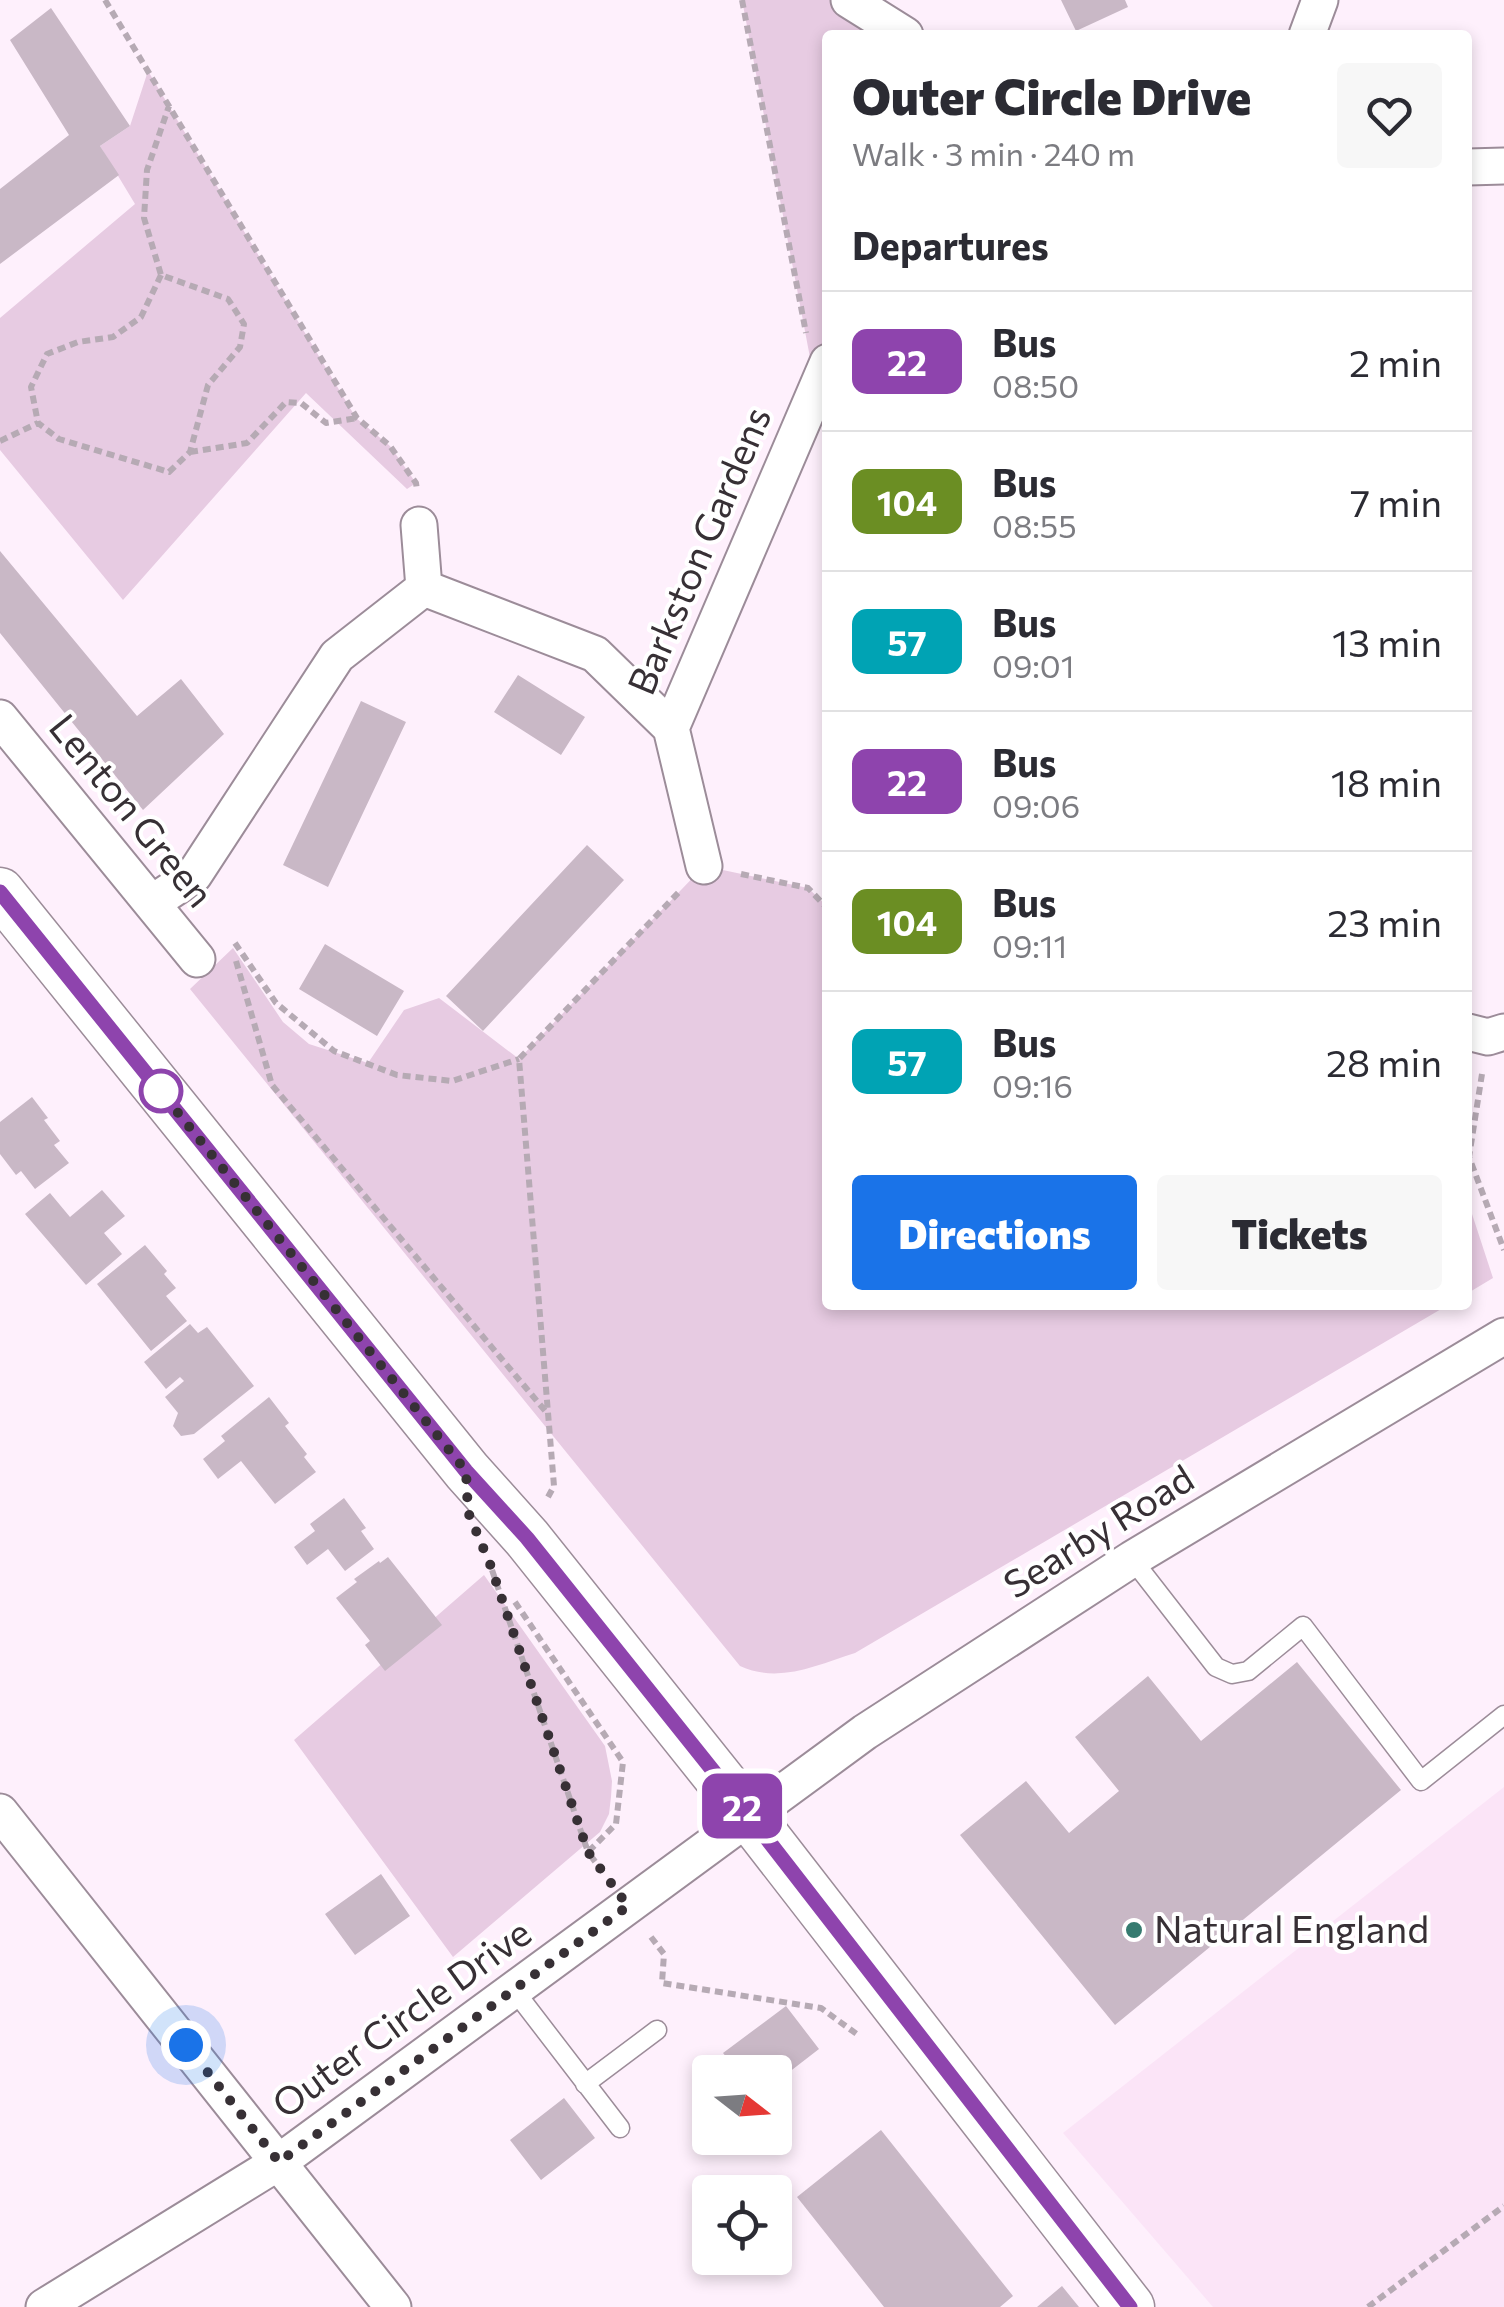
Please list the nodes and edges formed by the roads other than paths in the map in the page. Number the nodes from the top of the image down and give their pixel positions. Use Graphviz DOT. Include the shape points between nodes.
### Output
graph roads {
  1 [pos="849,0"];
  2 [pos="1320,0"];
  3 [pos="897,30"];
  4 [pos="1309,30"];
  5 [pos="1504,166"];
  6 [pos="1472,167"];
  7 [pos="822,376"];
  8 [pos="420,526"];
  9 [pos="424,588"];
  10 [pos="0,718"];
  11 [pos="671,728"];
  12 [pos="704,866"];
  13 [pos="0,892"];
  14 [pos="152,903"];
  15 [pos="196,959"];
  16 [pos="1504,1336"];
  17 [pos="1132,1560"];
  18 [pos="1504,1715"];
  19 [pos="0,1812"];
  20 [pos="750,1817"];
  21 [pos="514,1990"];
  22 [pos="657,2030"];
  23 [pos="585,2084"];
  24 [pos="620,2128"];
  25 [pos="279,2162"];
  26 [pos="44,2307"];
  27 [pos="393,2307"];
  28 [pos="1130,2307"];
  1 -- 3 [label="street"];
  2 -- 4 [label="street"];
  5 -- 6 [label="street"];
  7 -- 11 [label="street, Barkston Gardens"];
  8 -- 9 [label="street"];
  9 -- 11 [label="street, Barkston Gardens" via="595,654"];
  9 -- 14 [label="street" via="337,656 194,874"];
  10 -- 14 [label="street, Lenton Green"];
  11 -- 12 [label="street"];
  13 -- 20 [label="main road" via="466,1471 508,1551"];
  14 -- 15 [label="street, Lenton Green"];
  16 -- 17 [label="street, Searby Road"];
  17 -- 18 [label="lane" via="1216,1667 1232,1674 1248,1671 1302,1626 1421,1780"];
  17 -- 20 [label="street, Searby Road" via="866,1732"];
  19 -- 25 [label="street"];
  20 -- 21 [label="street, Outer Circle Drive"];
  20 -- 28 [label="main road"];
  21 -- 23 [label="lane"];
  21 -- 25 [label="street, Outer Circle Drive"];
  22 -- 23 [label="lane"];
  23 -- 24 [label="lane"];
  25 -- 26 [label="street, Outer Circle Drive"];
  25 -- 27 [label="street"];
}
